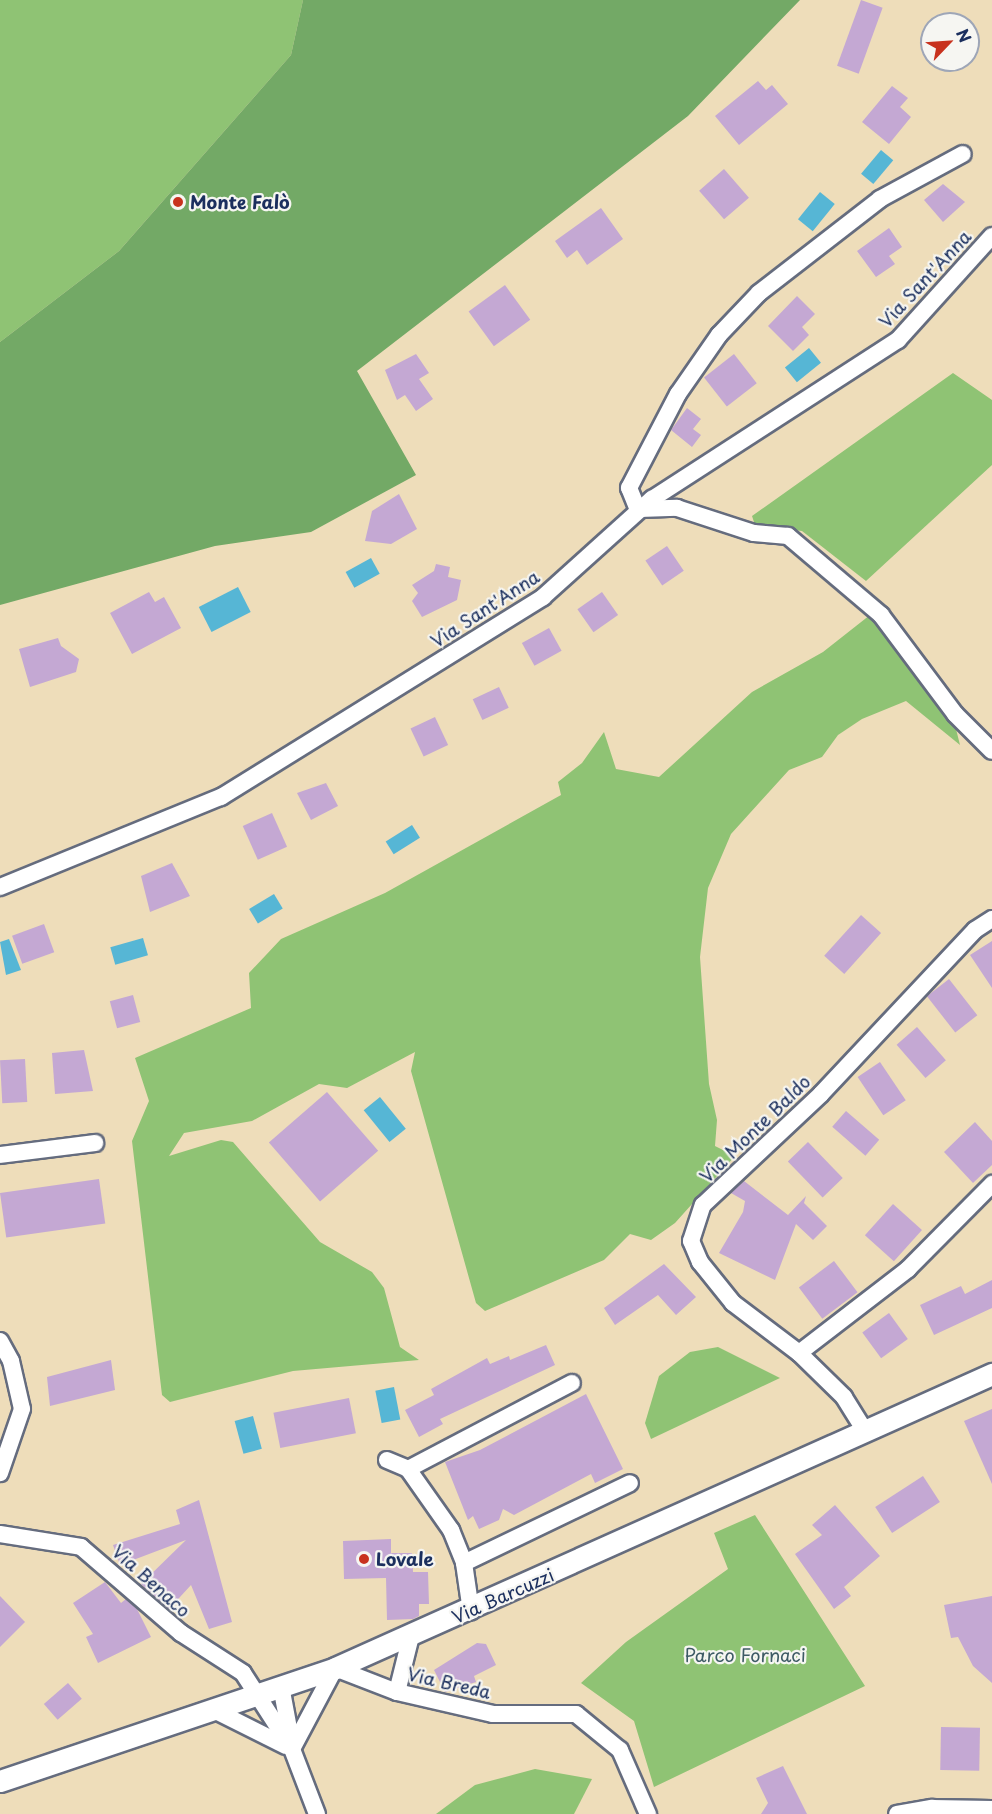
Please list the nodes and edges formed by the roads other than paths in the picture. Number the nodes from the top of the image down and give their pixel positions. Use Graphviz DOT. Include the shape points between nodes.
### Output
graph roads {
  1 [pos="963,153"];
  2 [pos="992,236"];
  3 [pos="638,510"];
  4 [pos="992,752"];
  5 [pos="0,887"];
  6 [pos="992,919"];
  7 [pos="95,1143"];
  8 [pos="0,1155"];
  9 [pos="992,1184"];
  10 [pos="0,1341"];
  11 [pos="799,1353"];
  12 [pos="992,1374"];
  13 [pos="572,1383"];
  14 [pos="865,1431"];
  15 [pos="387,1460"];
  16 [pos="408,1469"];
  17 [pos="0,1473"];
  18 [pos="630,1483"];
  19 [pos="0,1534"];
  20 [pos="464,1563"];
  21 [pos="471,1611"];
  22 [pos="411,1636"];
  23 [pos="335,1668"];
  24 [pos="281,1686"];
  25 [pos="397,1692"];
  26 [pos="257,1694"];
  27 [pos="214,1710"];
  28 [pos="292,1749"];
  29 [pos="0,1781"];
  30 [pos="992,1809"];
  31 [pos="317,1814"];
  32 [pos="648,1814"];
  33 [pos="897,1814"];
  1 -- 3 [label="street" via="879,199 759,293 719,335 678,394 629,488"];
  2 -- 3 [label="street, Via Sant'Anna" via="898,340"];
  3 -- 4 [label="street" via="677,508 754,532 788,536 881,615 955,714"];
  3 -- 5 [label="street, Via Sant'Anna" via="543,597 221,797"];
  6 -- 11 [label="street, Via Monte Baldo" via="967,937 821,1094 704,1205 691,1241 700,1262 733,1303"];
  7 -- 8 [label="street"];
  9 -- 11 [label="street" via="908,1269"];
  10 -- 17 [label="street" via="11,1361 22,1409"];
  11 -- 14 [label="street, Via Monte Baldo" via="844,1397"];
  12 -- 14 [label="street, Via Barcuzzi"];
  13 -- 16 [label="street"];
  14 -- 21 [label="street, Via Barcuzzi"];
  15 -- 16 [label="street"];
  16 -- 20 [label="street" via="451,1530"];
  18 -- 20 [label="street"];
  19 -- 26 [label="street, Via Benaco" via="81,1547 181,1633 243,1672"];
  20 -- 21 [label="street"];
  21 -- 22 [label="street, Via Barcuzzi"];
  22 -- 23 [label="street, Via Barcuzzi"];
  22 -- 25 [label="street"];
  23 -- 24 [label="street, Via Barcuzzi"];
  23 -- 25 [label="street, Via Breda"];
  23 -- 28 [label="street"];
  24 -- 26 [label="street, Via Barcuzzi"];
  24 -- 28 [label="street"];
  25 -- 32 [label="street, Via Breda" via="493,1714 576,1714 620,1750"];
  26 -- 27 [label="street, Via Barcuzzi"];
  26 -- 28 [label="street, Via Benaco"];
  27 -- 28 [label="street"];
  27 -- 29 [label="street, Via Barcuzzi"];
  28 -- 31 [label="street"];
  30 -- 33 [label="street"];
}
